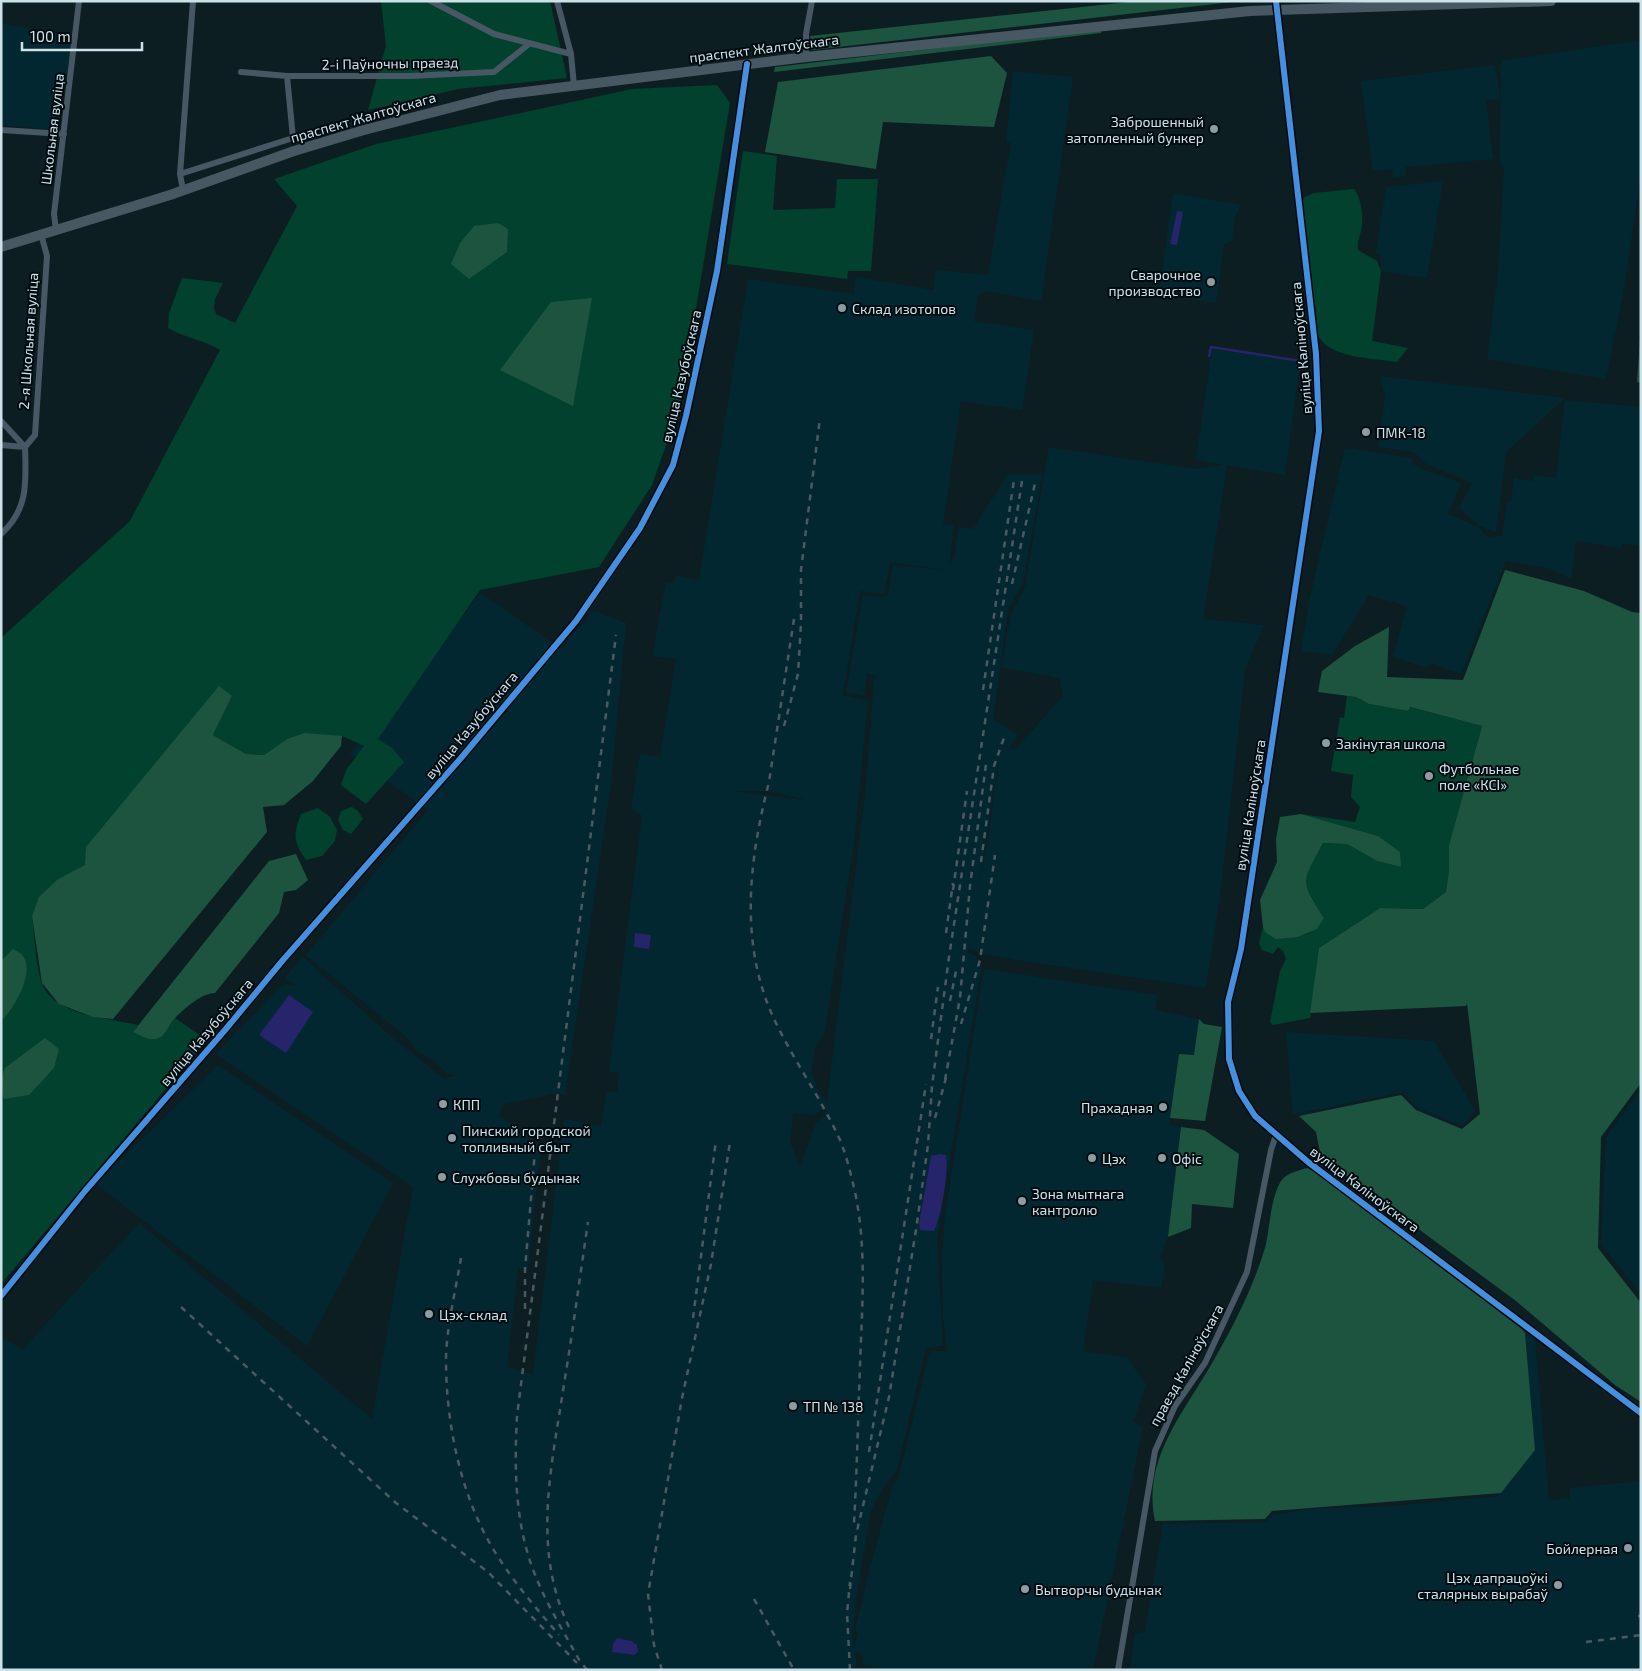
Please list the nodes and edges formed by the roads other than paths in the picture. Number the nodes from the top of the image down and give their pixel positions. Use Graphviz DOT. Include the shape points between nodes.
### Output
graph roads {
  1 [pos="79,1"];
  2 [pos="193,1"];
  3 [pos="431,1"];
  4 [pos="557,1"];
  5 [pos="812,1"];
  6 [pos="1551,1"];
  7 [pos="1276,5"];
  8 [pos="529,44"];
  9 [pos="571,54"];
  10 [pos="806,57"];
  11 [pos="747,64"];
  12 [pos="241,72"];
  13 [pos="287,76"];
  14 [pos="574,86"];
  15 [pos="1,130"];
  16 [pos="64,134"];
  17 [pos="180,174"];
  18 [pos="183,190"];
  19 [pos="56,230"];
  20 [pos="41,234"];
  21 [pos="1,247"];
  22 [pos="1,421"];
  23 [pos="1,446"];
  24 [pos="25,447"];
  25 [pos="1,534"];
  26 [pos="1276,1136"];
  27 [pos="1,1296"];
  28 [pos="1641,1413"];
  29 [pos="1118,1670"];
  1 -- 16 [label="street, Школьная вуліца"];
  2 -- 17 [label="street"];
  3 -- 8 [label="street" via="494,34"];
  4 -- 9 [label="street"];
  5 -- 10 [label="street"];
  6 -- 7 [label="main road, праспект Жалтоўскага"];
  7 -- 10 [label="main road, праспект Жалтоўскага"];
  7 -- 26 [label="street, вуліца Каліноўскага" via="1316,354 1319,431 1241,949 1228,1002 1230,1058 1235,1082 1256,1116"];
  8 -- 9 [label="street"];
  8 -- 13 [label="street, 2-і Паўночны праезд" via="494,72 455,76"];
  9 -- 14 [label="street"];
  10 -- 11 [label="main road, праспект Жалтоўскага"];
  11 -- 14 [label="main road, праспект Жалтоўскага"];
  11 -- 27 [label="street, вуліца Казубоўскага" via="717,271 686,416 673,465 640,528 576,621 85,1191"];
  12 -- 13 [label="street, 2-і Паўночны праезд"];
  13 -- 17 [label="street" via="293,138"];
  14 -- 18 [label="main road, праспект Жалтоўскага" via="500,95 397,121 294,151"];
  15 -- 16 [label="street"];
  16 -- 19 [label="street, Школьная вуліца" via="54,214"];
  17 -- 18 [label="street"];
  18 -- 19 [label="main road, праспект Жалтоўскага"];
  19 -- 20 [label="main road, праспект Жалтоўскага"];
  20 -- 21 [label="main road, праспект Жалтоўскага"];
  20 -- 24 [label="street, 2-я Школьная вуліца" via="47,256 35,435"];
  22 -- 24 [label="street"];
  23 -- 24 [label="street"];
  24 -- 25 [label="street" via="23,502 13,523"];
  26 -- 28 [label="street, вуліца Каліноўскага"];
  26 -- 29 [label="street, праезд Каліноўскага" via="1247,1272 1205,1363 1175,1406 1155,1451"];
}
